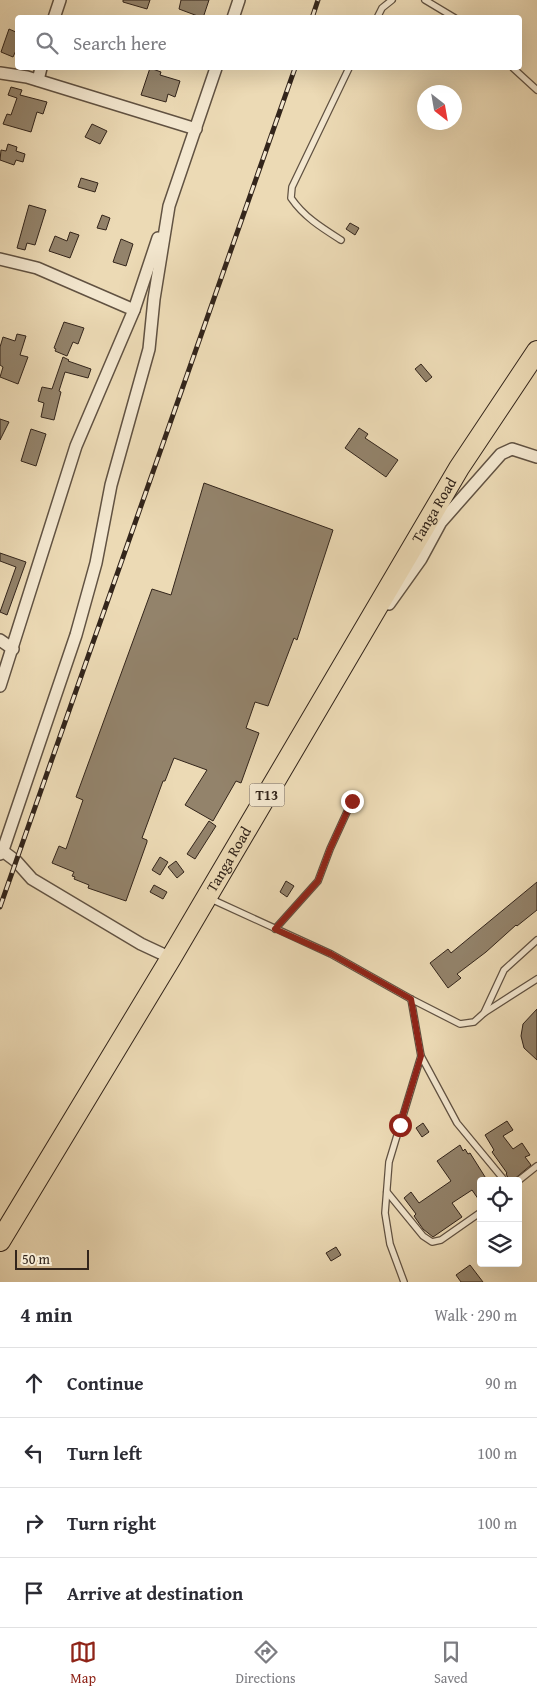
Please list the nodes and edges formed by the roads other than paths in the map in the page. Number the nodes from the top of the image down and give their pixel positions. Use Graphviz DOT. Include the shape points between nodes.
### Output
graph roads {
  1 [pos="60,0"];
  2 [pos="239,0"];
  3 [pos="392,0"];
  4 [pos="424,0"];
  5 [pos="55,15"];
  6 [pos="234,15"];
  7 [pos="378,15"];
  8 [pos="451,15"];
  9 [pos="40,70"];
  10 [pos="215,70"];
  11 [pos="348,70"];
  12 [pos="515,70"];
  13 [pos="0,74"];
  14 [pos="38,80"];
  15 [pos="537,90"];
  16 [pos="196,128"];
  17 [pos="169,206"];
  18 [pos="342,240"];
  19 [pos="0,259"];
  20 [pos="134,310"];
  21 [pos="537,352"];
  22 [pos="537,456"];
  23 [pos="0,640"];
  24 [pos="13,649"];
  25 [pos="352,650"];
  26 [pos="0,686"];
  27 [pos="352,801"];
  28 [pos="1,851"];
  29 [pos="206,898"];
  30 [pos="275,929"];
  31 [pos="537,940"];
  32 [pos="171,958"];
  33 [pos="537,979"];
  34 [pos="411,999"];
  35 [pos="484,1013"];
  36 [pos="421,1056"];
  37 [pos="537,1166"];
  38 [pos="502,1177"];
  39 [pos="522,1178"];
  40 [pos="387,1192"];
  41 [pos="477,1215"];
  42 [pos="0,1241"];
  43 [pos="404,1282"];
  1 -- 5 [label="street"];
  2 -- 6 [label="street"];
  3 -- 7 [label="lane"];
  4 -- 8 [label="lane"];
  9 -- 14 [label="street"];
  10 -- 16 [label="street"];
  11 -- 18 [label="lane" via="292,187 291,198 300,211"];
  12 -- 15 [label="lane"];
  13 -- 14 [label="street"];
  14 -- 16 [label="street"];
  16 -- 17 [label="street"];
  17 -- 20 [label="street"];
  17 -- 28 [label="street" via="149,349 111,485 96,563 76,635"];
  19 -- 20 [label="street" via="37,268"];
  20 -- 24 [label="street" via="76,446"];
  21 -- 25 [label="highway, Tanga Road / T13" via="459,468"];
  22 -- 25 [label="street" via="512,449 501,454 441,522 421,559 381,616"];
  23 -- 24 [label="street"];
  24 -- 26 [label="street"];
  25 -- 29 [label="highway, Tanga Road / T13"];
  27 -- 30 [label="lane" via="318,881"];
  28 -- 32 [label="street" via="16,861 32,879 141,944"];
  29 -- 30 [label="lane"];
  29 -- 32 [label="highway, Tanga Road / T13"];
  30 -- 34 [label="lane" via="331,954"];
  31 -- 35 [label="lane" via="504,970"];
  32 -- 42 [label="highway, Tanga Road / T13"];
  33 -- 35 [label="lane"];
  34 -- 35 [label="lane" via="460,1024 474,1022"];
  34 -- 36 [label="lane"];
  36 -- 38 [label="lane" via="457,1123"];
  36 -- 40 [label="lane" via="389,1162"];
  37 -- 39 [label="lane"];
  40 -- 41 [label="lane" via="423,1236 432,1242 441,1240"];
  40 -- 43 [label="lane" via="385,1213 390,1244"];
}
